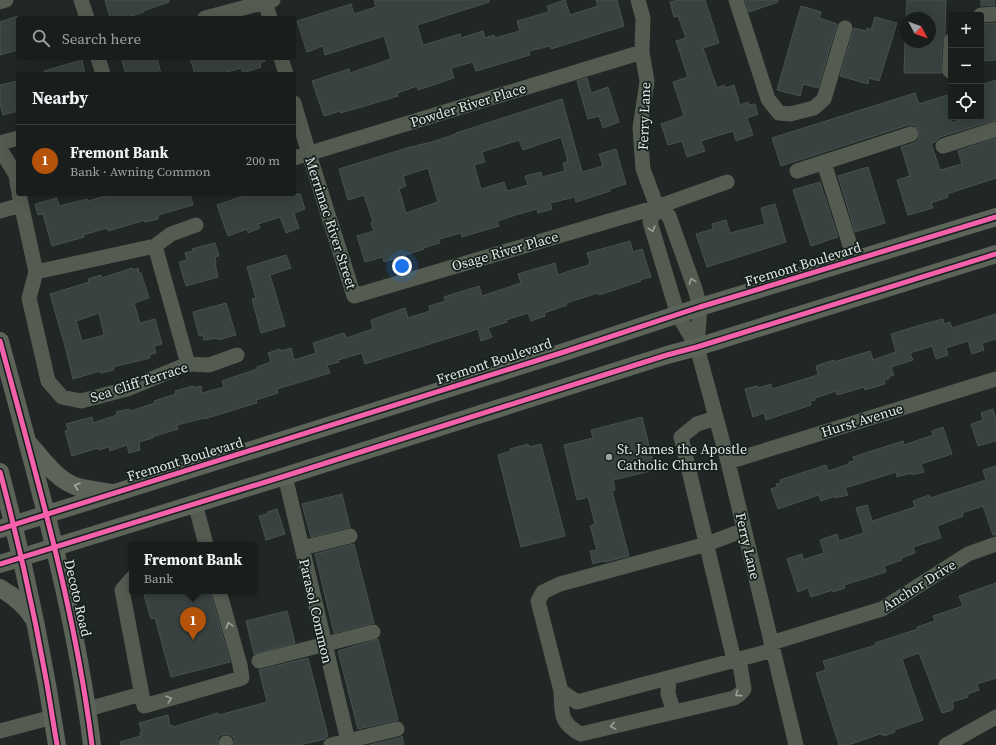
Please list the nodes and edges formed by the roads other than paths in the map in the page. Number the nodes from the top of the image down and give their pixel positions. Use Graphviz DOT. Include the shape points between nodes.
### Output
graph roads {
  1 [pos="6,0"];
  2 [pos="81,0"];
  3 [pos="638,0"];
  4 [pos="736,0"];
  5 [pos="269,1"];
  6 [pos="0,2"];
  7 [pos="996,14"];
  8 [pos="984,15"];
  9 [pos="86,16"];
  10 [pos="213,16"];
  11 [pos="270,16"];
  12 [pos="845,28"];
  13 [pos="642,52"];
  14 [pos="99,60"];
  15 [pos="282,60"];
  16 [pos="102,72"];
  17 [pos="285,72"];
  18 [pos="296,110"];
  19 [pos="996,129"];
  20 [pos="911,134"];
  21 [pos="16,139"];
  22 [pos="0,144"];
  23 [pos="943,146"];
  24 [pos="0,149"];
  25 [pos="308,154"];
  26 [pos="296,157"];
  27 [pos="824,163"];
  28 [pos="798,172"];
  29 [pos="16,175"];
  30 [pos="727,182"];
  31 [pos="20,199"];
  32 [pos="657,207"];
  33 [pos="0,211"];
  34 [pos="996,217"];
  35 [pos="196,225"];
  36 [pos="155,246"];
  37 [pos="996,254"];
  38 [pos="855,261"];
  39 [pos="36,272"];
  40 [pos="354,296"];
  41 [pos="700,307"];
  42 [pos="678,315"];
  43 [pos="0,341"];
  44 [pos="697,347"];
  45 [pos="237,355"];
  46 [pos="188,364"];
  47 [pos="996,379"];
  48 [pos="716,418"];
  49 [pos="27,442"];
  50 [pos="728,462"];
  51 [pos="0,472"];
  52 [pos="285,476"];
  53 [pos="115,494"];
  54 [pos="195,503"];
  55 [pos="47,515"];
  56 [pos="7,527"];
  57 [pos="744,530"];
  58 [pos="350,536"];
  59 [pos="205,542"];
  60 [pos="707,544"];
  61 [pos="996,544"];
  62 [pos="54,548"];
  63 [pos="302,548"];
  64 [pos="22,557"];
  65 [pos="0,564"];
  66 [pos="129,582"];
  67 [pos="0,588"];
  68 [pos="220,594"];
  69 [pos="35,621"];
  70 [pos="374,632"];
  71 [pos="324,645"];
  72 [pos="772,646"];
  73 [pos="737,659"];
  74 [pos="259,661"];
  75 [pos="669,678"];
  76 [pos="561,691"];
  77 [pos="141,694"];
  78 [pos="88,709"];
  79 [pos="674,712"];
  80 [pos="53,717"];
  81 [pos="996,717"];
  82 [pos="398,729"];
  83 [pos="0,731"];
  84 [pos="348,743"];
  85 [pos="57,745"];
  86 [pos="92,745"];
  87 [pos="331,745"];
  88 [pos="796,745"];
  89 [pos="946,745"];
  1 -- 6 [label="street"];
  2 -- 9 [label="street"];
  3 -- 13 [label="street, Ferry Lane" via="643,18"];
  4 -- 12 [label="street" via="768,99 779,113 790,114 814,108 824,99"];
  5 -- 10 [label="street"];
  5 -- 11 [label="street"];
  7 -- 8 [label="street"];
  13 -- 25 [label="street, Powder River Place"];
  13 -- 32 [label="street, Ferry Lane" via="647,82 640,128 643,169"];
  14 -- 16 [label="street"];
  15 -- 17 [label="street"];
  18 -- 25 [label="street, Merrimac River Street"];
  19 -- 23 [label="street"];
  20 -- 27 [label="street"];
  21 -- 22 [label="street"];
  24 -- 29 [label="street"];
  25 -- 26 [label="street, Powder River Place"];
  25 -- 40 [label="street, Merrimac River Street"];
  27 -- 28 [label="street"];
  27 -- 38 [label="street"];
  30 -- 32 [label="street, Osage River Place"];
  31 -- 33 [label="street"];
  31 -- 39 [label="street, Sea Cliff Terrace"];
  32 -- 40 [label="street, Osage River Place"];
  41 -- 32 [label="street, Ferry Lane, one-way" via="669,216"];
  32 -- 42 [label="street, Ferry Lane, one-way" via="650,222"];
  34 -- 38 [label="main road, Fremont Boulevard"];
  35 -- 36 [label="street" via="171,234"];
  36 -- 39 [label="street"];
  36 -- 46 [label="street"];
  37 -- 44 [label="main road"];
  38 -- 41 [label="main road, Fremont Boulevard"];
  39 -- 46 [label="street, Sea Cliff Terrace" via="29,298 48,381 62,397 81,401 127,389"];
  41 -- 42 [label="main road, Fremont Boulevard"];
  41 -- 44 [label="street, Ferry Lane"];
  42 -- 44 [label="street, Ferry Lane"];
  42 -- 53 [label="main road, Fremont Boulevard"];
  43 -- 49 [label="main road, Decoto Road"];
  44 -- 48 [label="street, Ferry Lane"];
  44 -- 52 [label="main road"];
  45 -- 46 [label="street, Sea Cliff Terrace" via="209,365"];
  47 -- 50 [label="street, Hurst Avenue"];
  48 -- 50 [label="street, Ferry Lane"];
  48 -- 60 [label="street" via="696,424 681,437"];
  53 -- 49 [label="main road, one-way" via="78,487 68,482 58,476"];
  49 -- 55 [label="main road, Decoto Road"];
  50 -- 57 [label="street, Ferry Lane"];
  51 -- 56 [label="main road"];
  52 -- 54 [label="main road"];
  52 -- 63 [label="street, Parasol Common"];
  53 -- 55 [label="main road, Fremont Boulevard"];
  54 -- 59 [label="street"];
  54 -- 62 [label="main road"];
  55 -- 56 [label="main road, Fremont Boulevard"];
  55 -- 62 [label="main road, Decoto Road"];
  56 -- 64 [label="main road"];
  57 -- 60 [label="street"];
  57 -- 72 [label="street, Ferry Lane"];
  58 -- 63 [label="street"];
  60 -- 73 [label="street"];
  60 -- 76 [label="street" via="560,584 543,592 538,601"];
  61 -- 72 [label="street, Anchor Drive" via="968,554 882,609"];
  62 -- 64 [label="main road"];
  62 -- 78 [label="main road, Decoto Road"];
  63 -- 71 [label="street, Parasol Common"];
  64 -- 65 [label="main road"];
  64 -- 69 [label="main road"];
  66 -- 77 [label="street" via="122,590"];
  67 -- 69 [label="main road" via="28,609"];
  77 -- 68 [label="street, one-way" via="144,706 242,678"];
  69 -- 80 [label="main road"];
  70 -- 71 [label="street"];
  71 -- 74 [label="street"];
  71 -- 84 [label="street, Parasol Common"];
  72 -- 73 [label="street, Anchor Drive"];
  72 -- 88 [label="street, Ferry Lane"];
  73 -- 75 [label="street, Anchor Drive"];
  73 -- 79 [label="street, one-way" via="744,689 740,694 734,698"];
  75 -- 76 [label="street, Anchor Drive" via="577,702"];
  75 -- 79 [label="street" via="668,694"];
  79 -- 76 [label="street, one-way" via="581,734 571,729 563,718"];
  77 -- 78 [label="street"];
  78 -- 86 [label="main road, Decoto Road"];
  80 -- 83 [label="street"];
  80 -- 85 [label="main road"];
  81 -- 89 [label="street"];
  82 -- 84 [label="street"];
  84 -- 87 [label="street"];
}
